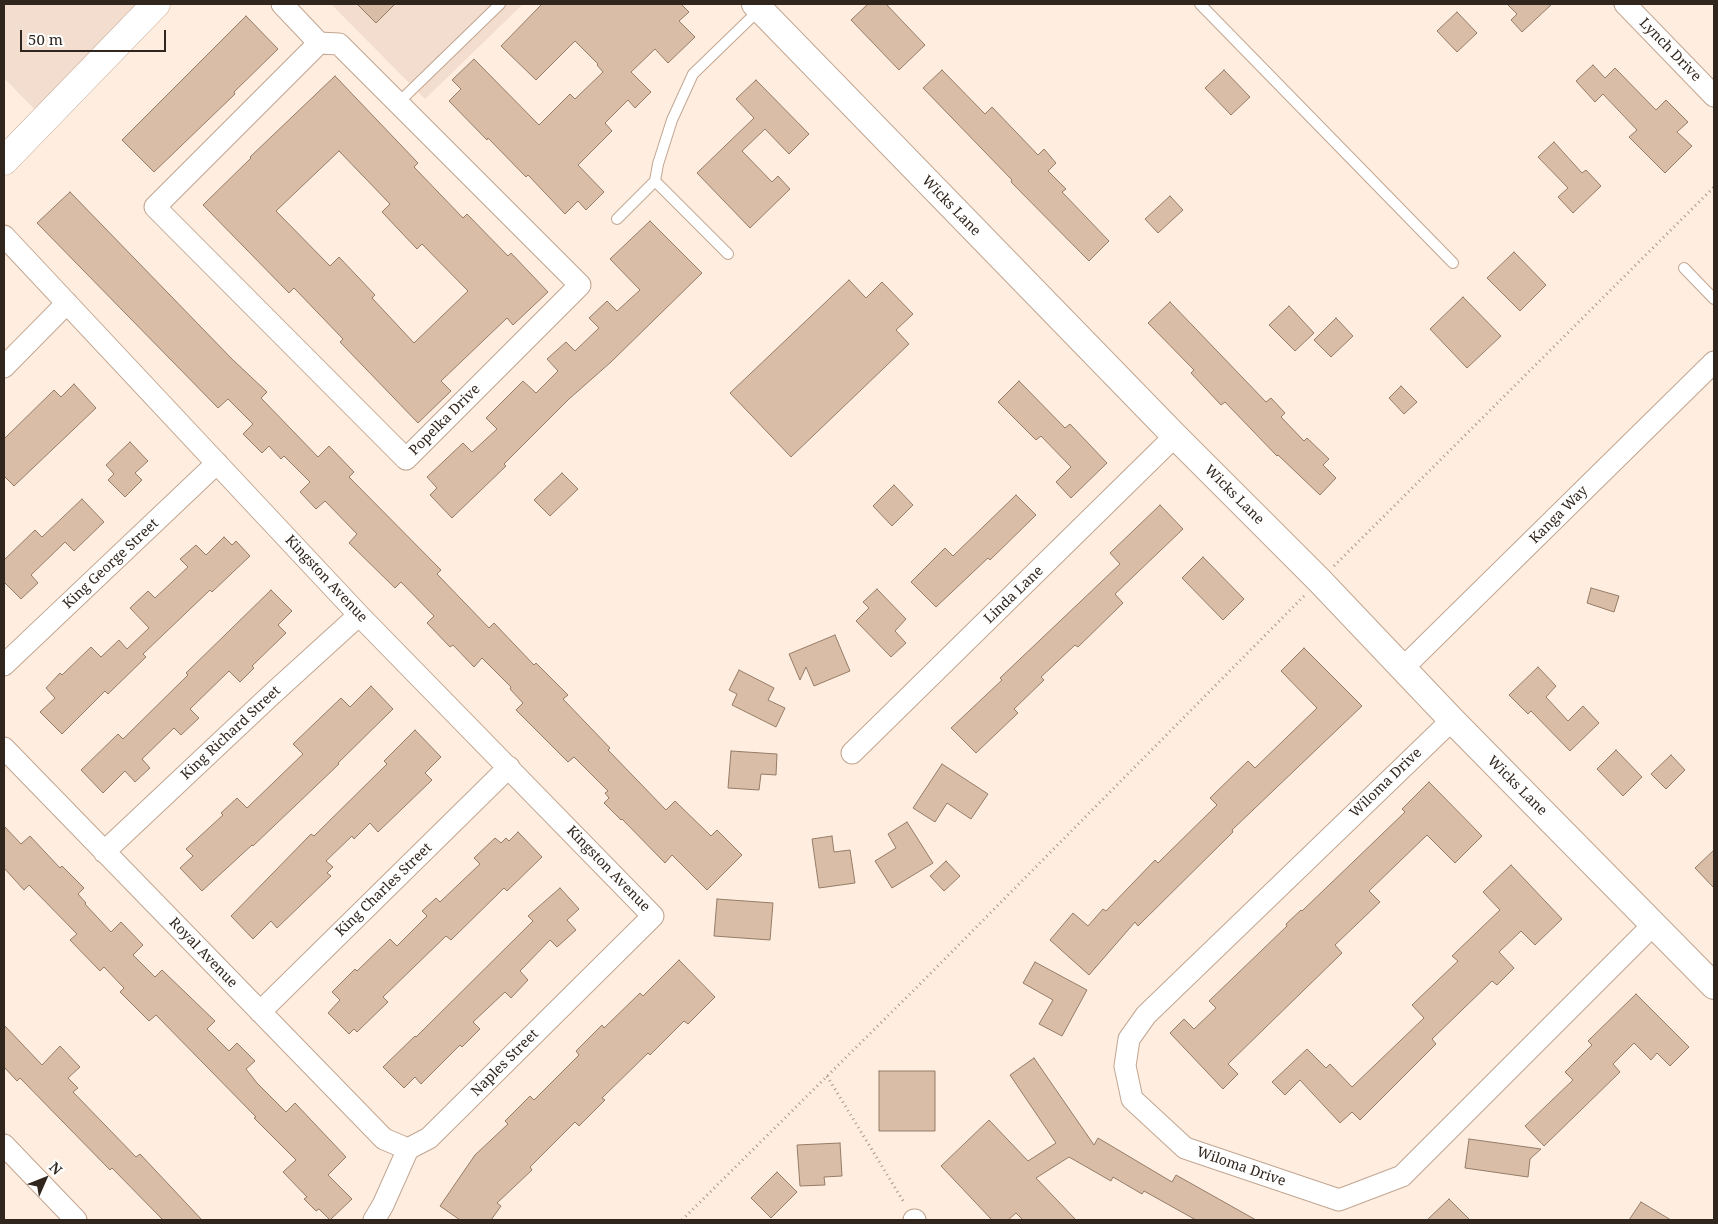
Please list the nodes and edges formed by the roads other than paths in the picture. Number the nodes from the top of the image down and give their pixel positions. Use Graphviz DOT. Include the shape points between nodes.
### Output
graph roads {
  1 [pos="156,4"];
  2 [pos="282,4"];
  3 [pos="500,4"];
  4 [pos="1200,4"];
  5 [pos="1625,4"];
  6 [pos="757,6"];
  7 [pos="319,43"];
  8 [pos="1714,96"];
  9 [pos="398,103"];
  10 [pos="4,161"];
  11 [pos="655,181"];
  12 [pos="617,219"];
  13 [pos="4,236"];
  14 [pos="728,254"];
  15 [pos="1453,263"];
  16 [pos="1684,268"];
  17 [pos="1714,300"];
  18 [pos="67,303"];
  19 [pos="1714,362"];
  20 [pos="4,367"];
  21 [pos="1175,436"];
  22 [pos="218,464"];
  23 [pos="359,615"];
  24 [pos="4,665"];
  25 [pos="1403,668"];
  26 [pos="1452,720"];
  27 [pos="4,748"];
  28 [pos="852,753"];
  29 [pos="509,767"];
  30 [pos="104,852"];
  31 [pos="654,916"];
  32 [pos="1653,925"];
  33 [pos="1714,986"];
  34 [pos="260,1012"];
  35 [pos="4,1145"];
  36 [pos="408,1149"];
  37 [pos="76,1220"];
  38 [pos="374,1220"];
  1 -- 10 [label="main road"];
  2 -- 7 [label="street"];
  3 -- 9 [label="lane"];
  4 -- 15 [label="lane"];
  5 -- 8 [label="street, Lynch Drive"];
  6 -- 11 [label="lane" via="693,74 672,120"];
  6 -- 21 [label="street, Wicks Lane"];
  7 -- 9 [label="street, Popelka Drive" via="339,44"];
  7 -- 9 [label="street, Popelka Drive" via="155,207 406,459 580,285"];
  11 -- 12 [label="lane"];
  11 -- 14 [label="lane"];
  13 -- 18 [label="street, Kingston Avenue"];
  16 -- 17 [label="lane"];
  18 -- 20 [label="street"];
  18 -- 22 [label="street, Kingston Avenue"];
  19 -- 25 [label="street, Kanga Way"];
  21 -- 25 [label="street, Wicks Lane"];
  21 -- 28 [label="street, Linda Lane"];
  22 -- 23 [label="street, Kingston Avenue"];
  22 -- 24 [label="street, King George Street"];
  23 -- 29 [label="street, Kingston Avenue"];
  23 -- 30 [label="street, King Richard Street"];
  25 -- 26 [label="street, Wicks Lane"];
  26 -- 32 [label="street, Wicks Lane"];
  26 -- 32 [label="street, Wiloma Drive" via="1146,1015 1129,1039 1125,1066 1132,1099 1185,1148 1339,1200 1402,1176"];
  27 -- 30 [label="street, Royal Avenue"];
  29 -- 31 [label="street, Kingston Avenue"];
  29 -- 34 [label="street, King Charles Street"];
  30 -- 34 [label="street, Royal Avenue"];
  31 -- 36 [label="street, Naples Street" via="429,1138"];
  32 -- 33 [label="street, Wicks Lane"];
  34 -- 36 [label="street, Royal Avenue" via="384,1140"];
  35 -- 37 [label="street"];
  36 -- 38 [label="street"];
}
